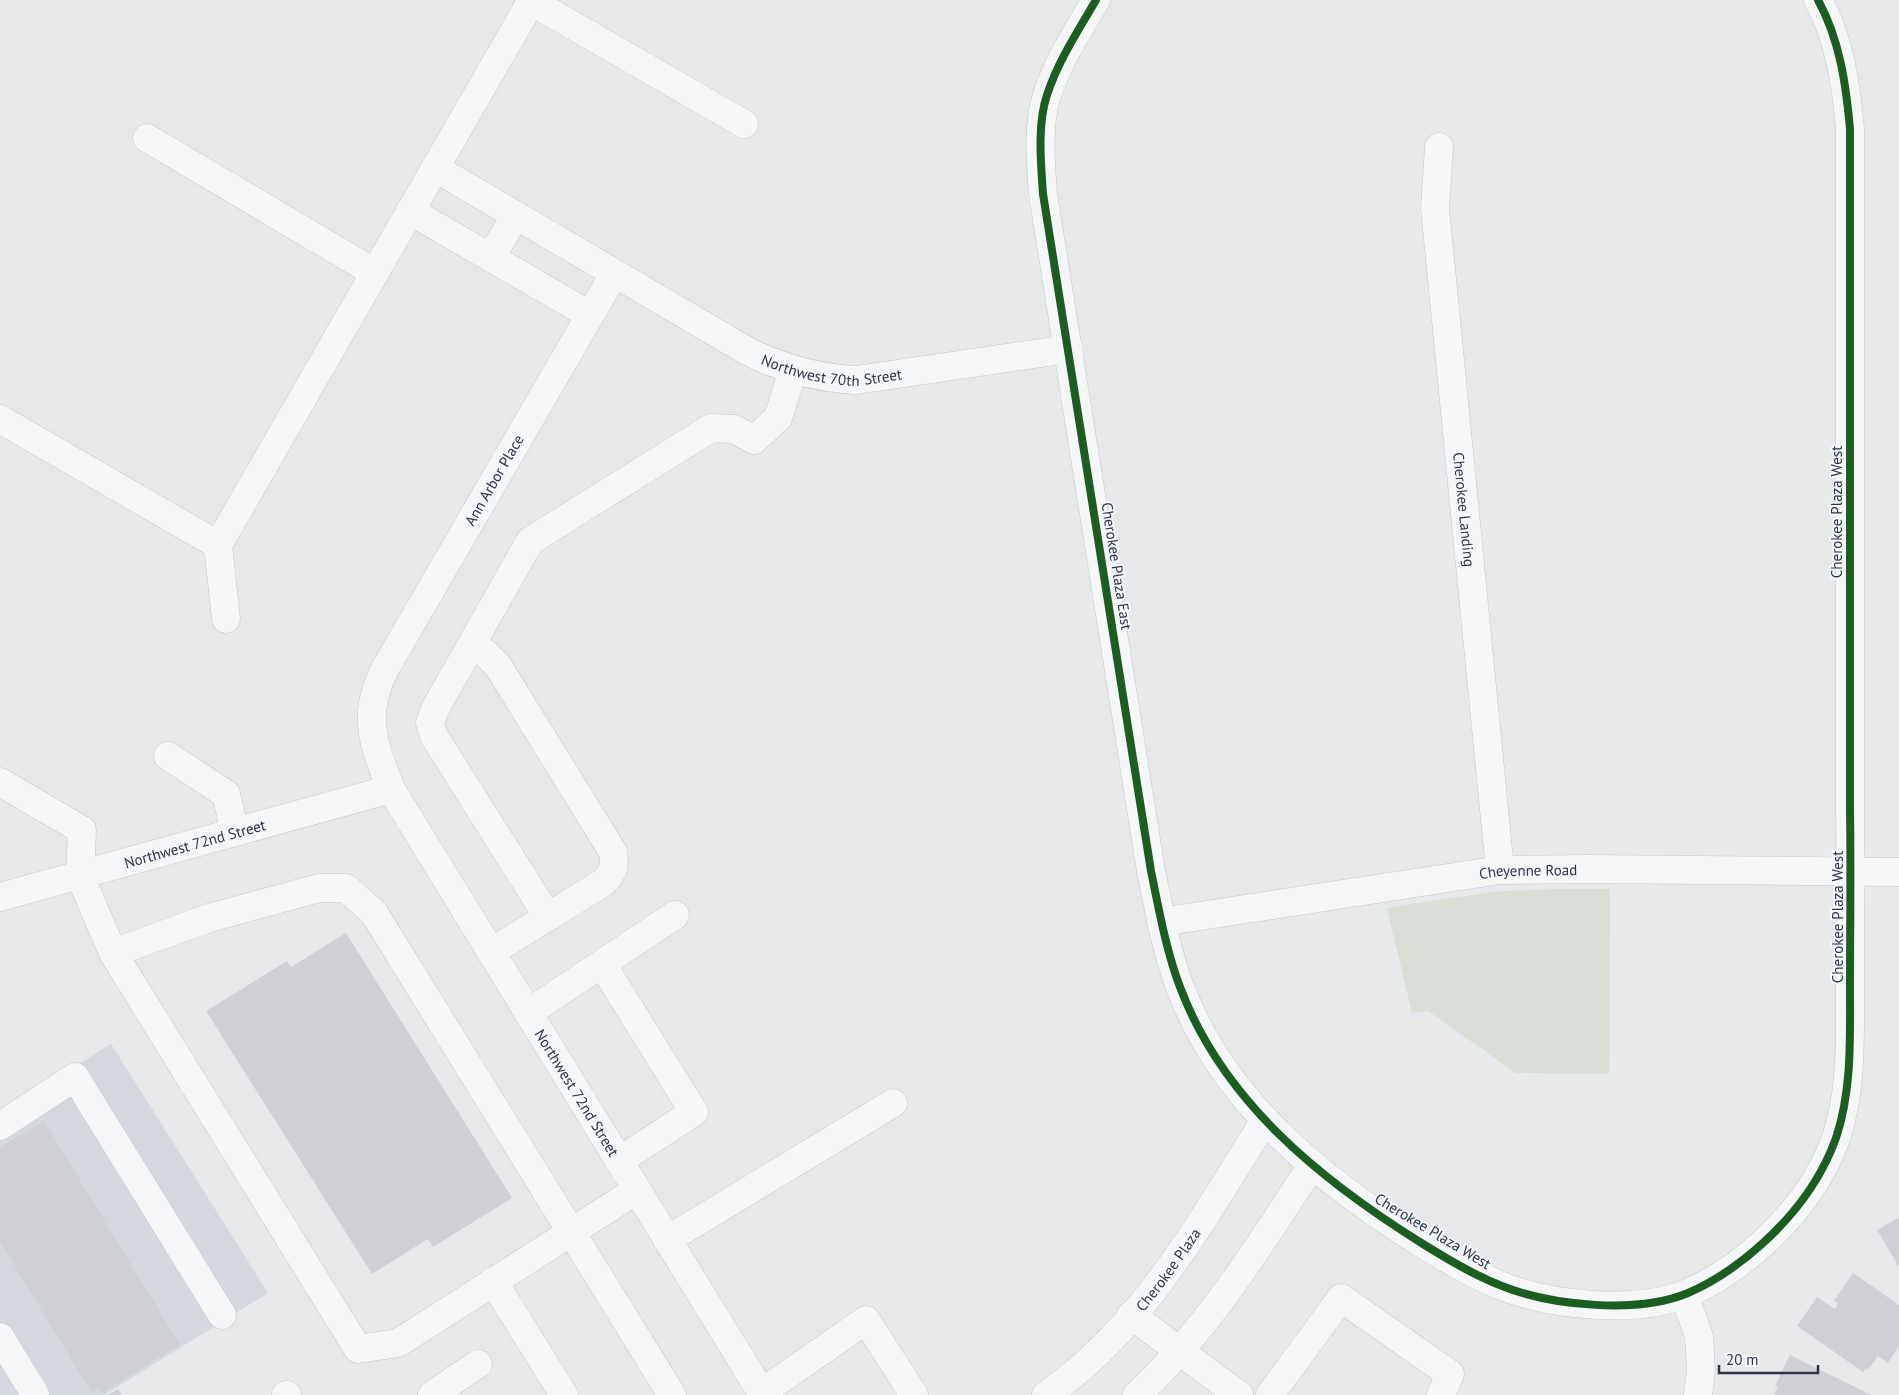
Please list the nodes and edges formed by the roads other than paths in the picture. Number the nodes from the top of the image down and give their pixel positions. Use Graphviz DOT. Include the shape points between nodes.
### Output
graph roads {
  1 [pos="531,0"];
  2 [pos="1096,0"];
  3 [pos="1818,0"];
  4 [pos="744,124"];
  5 [pos="147,138"];
  6 [pos="1439,147"];
  7 [pos="435,168"];
  8 [pos="410,211"];
  9 [pos="516,215"];
  10 [pos="491,257"];
  11 [pos="375,273"];
  12 [pos="614,274"];
  13 [pos="590,315"];
  14 [pos="1069,349"];
  15 [pos="793,370"];
  16 [pos="0,419"];
  17 [pos="218,545"];
  18 [pos="226,619"];
  19 [pos="472,644"];
  20 [pos="375,687"];
  21 [pos="168,756"];
  22 [pos="0,782"];
  23 [pos="391,789"];
  24 [pos="235,832"];
  25 [pos="1500,870"];
  26 [pos="1851,870"];
  27 [pos="1899,872"];
  28 [pos="80,876"];
  29 [pos="0,897"];
  30 [pos="675,915"];
  31 [pos="548,917"];
  32 [pos="1161,922"];
  33 [pos="491,952"];
  34 [pos="113,953"];
  35 [pos="602,964"];
  36 [pos="528,1013"];
  37 [pos="893,1103"];
  38 [pos="1264,1122"];
  39 [pos="0,1126"];
  40 [pos="619,1161"];
  41 [pos="1312,1165"];
  42 [pos="637,1190"];
  43 [pos="571,1231"];
  44 [pos="667,1240"];
  45 [pos="493,1281"];
  46 [pos="1684,1295"];
  47 [pos="222,1315"];
  48 [pos="1131,1315"];
  49 [pos="0,1337"];
  50 [pos="1180,1352"];
  51 [pos="478,1364"];
  52 [pos="762,1394"];
  53 [pos="33,1395"];
  54 [pos="432,1395"];
  55 [pos="564,1395"];
  56 [pos="672,1395"];
  57 [pos="914,1395"];
  58 [pos="1046,1395"];
  59 [pos="1137,1395"];
  60 [pos="1240,1395"];
  61 [pos="1270,1395"];
  62 [pos="1441,1395"];
  63 [pos="1698,1395"];
  1 -- 4 [label="street"];
  1 -- 7 [label="street"];
  2 -- 14 [label="street, Cherokee Plaza East" via="1063,57 1046,97 1040,150 1043,194"];
  3 -- 26 [label="street, Cherokee Plaza West" via="1836,42 1846,86 1850,129"];
  5 -- 11 [label="street"];
  6 -- 25 [label="street, Cherokee Landing" via="1435,208"];
  7 -- 8 [label="street"];
  7 -- 9 [label="street, Northwest 70th Street"];
  8 -- 10 [label="street"];
  8 -- 11 [label="street"];
  9 -- 10 [label="street"];
  9 -- 12 [label="street, Northwest 70th Street"];
  10 -- 13 [label="street"];
  11 -- 17 [label="street"];
  12 -- 13 [label="street, Ann Arbor Place"];
  12 -- 15 [label="street, Northwest 70th Street" via="749,352"];
  13 -- 20 [label="street, Ann Arbor Place"];
  14 -- 15 [label="street, Northwest 70th Street" via="856,380 826,378"];
  14 -- 32 [label="street, Cherokee Plaza East"];
  15 -- 19 [label="street" via="778,418 754,440 734,429 710,428 530,542"];
  16 -- 17 [label="street"];
  17 -- 18 [label="street"];
  19 -- 31 [label="street" via="435,708 430,723 434,736"];
  19 -- 31 [label="street" via="498,666 613,852 612,874 604,882"];
  20 -- 23 [label="street, Northwest 72nd Street" via="371,721 375,750"];
  21 -- 24 [label="street" via="226,794"];
  22 -- 28 [label="street" via="82,830"];
  23 -- 24 [label="street, Northwest 72nd Street"];
  23 -- 33 [label="street, Northwest 72nd Street"];
  24 -- 28 [label="street, Northwest 72nd Street"];
  25 -- 26 [label="street, Cheyenne Road"];
  25 -- 32 [label="street, Cheyenne Road"];
  26 -- 27 [label="street, Cheyenne Road"];
  26 -- 46 [label="street, Cherokee Plaza West" via="1850,1065 1836,1137 1806,1198 1785,1224 1719,1277"];
  28 -- 29 [label="street, Northwest 72nd Street"];
  28 -- 34 [label="street"];
  30 -- 35 [label="street"];
  31 -- 33 [label="street"];
  32 -- 38 [label="street, Cherokee Plaza East" via="1181,988 1206,1042"];
  33 -- 36 [label="street, Northwest 72nd Street"];
  34 -- 43 [label="street" via="209,918 319,888 346,888 374,913"];
  34 -- 45 [label="street" via="358,1349 398,1343"];
  35 -- 36 [label="street"];
  35 -- 40 [label="street" via="694,1112"];
  36 -- 40 [label="street, Northwest 72nd Street"];
  37 -- 44 [label="street"];
  38 -- 41 [label="street, Cherokee Plaza West"];
  38 -- 48 [label="street, Cherokee Plaza" via="1185,1246"];
  39 -- 47 [label="street" via="74,1077"];
  40 -- 42 [label="street, Northwest 72nd Street"];
  41 -- 46 [label="street, Cherokee Plaza West" via="1377,1215 1466,1270 1506,1288 1586,1305 1637,1304"];
  41 -- 50 [label="street" via="1246,1265"];
  42 -- 43 [label="street"];
  42 -- 44 [label="street, Northwest 72nd Street"];
  43 -- 45 [label="street"];
  43 -- 56 [label="street"];
  44 -- 52 [label="street, Northwest 72nd Street"];
  45 -- 55 [label="street"];
  46 -- 63 [label="street" via="1699,1336 1701,1370"];
  48 -- 50 [label="street"];
  48 -- 58 [label="street, Cherokee Plaza" via="1086,1362"];
  49 -- 53 [label="street"];
  50 -- 59 [label="street"];
  50 -- 60 [label="street"];
  51 -- 54 [label="street"];
  52 -- 57 [label="street" via="866,1320"];
  61 -- 62 [label="street" via="1341,1298 1450,1374"];
}
